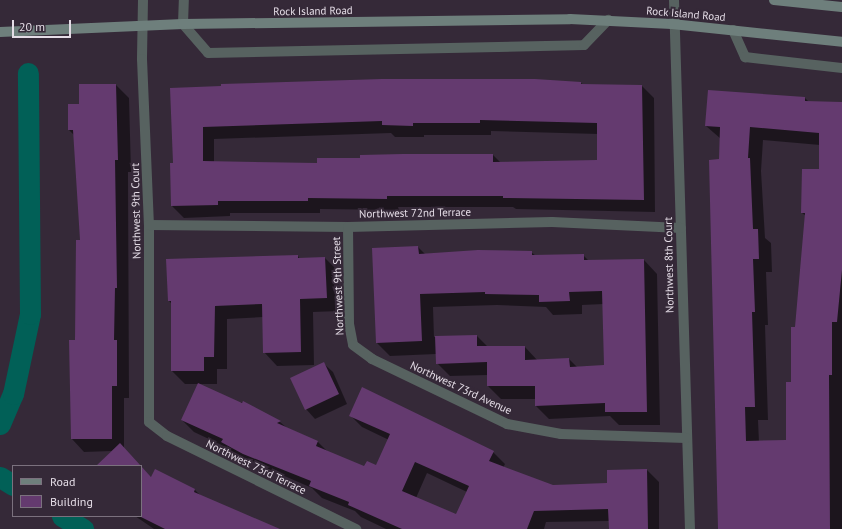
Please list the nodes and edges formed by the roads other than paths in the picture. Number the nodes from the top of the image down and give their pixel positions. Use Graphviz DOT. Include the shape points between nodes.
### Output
graph roads {
  1 [pos="143,0"];
  2 [pos="184,0"];
  3 [pos="674,0"];
  4 [pos="774,0"];
  5 [pos="842,7"];
  6 [pos="608,20"];
  7 [pos="183,24"];
  8 [pos="672,24"];
  9 [pos="142,27"];
  10 [pos="733,30"];
  11 [pos="0,32"];
  12 [pos="842,42"];
  13 [pos="842,68"];
  14 [pos="149,225"];
  15 [pos="348,227"];
  16 [pos="681,228"];
  17 [pos="353,345"];
  18 [pos="148,422"];
  19 [pos="686,438"];
  20 [pos="356,529"];
  21 [pos="690,529"];
  1 -- 9 [label="street, Northwest 9th Court"];
  2 -- 7 [label="street"];
  3 -- 8 [label="street, Northwest 8th Court"];
  4 -- 5 [label="main road"];
  6 -- 7 [label="main road, Rock Island Road"];
  6 -- 7 [label="street" via="584,45 208,53"];
  6 -- 8 [label="main road, Rock Island Road"];
  7 -- 9 [label="main road, Rock Island Road"];
  8 -- 10 [label="main road, Rock Island Road"];
  8 -- 16 [label="street, Northwest 8th Court"];
  9 -- 11 [label="main road, Rock Island Road"];
  9 -- 14 [label="street, Northwest 9th Court"];
  10 -- 12 [label="main road, Rock Island Road"];
  10 -- 13 [label="street" via="744,57"];
  14 -- 15 [label="street, Northwest 72nd Terrace"];
  14 -- 18 [label="street, Northwest 9th Court"];
  15 -- 16 [label="street, Northwest 72nd Terrace" via="552,222"];
  15 -- 17 [label="street, Northwest 9th Street" via="349,324"];
  16 -- 19 [label="street, Northwest 8th Court"];
  17 -- 19 [label="street, Northwest 73rd Avenue" via="372,359 507,424 561,434"];
  18 -- 20 [label="street, Northwest 73rd Terrace" via="167,436"];
  19 -- 21 [label="street, Northwest 8th Court"];
}
